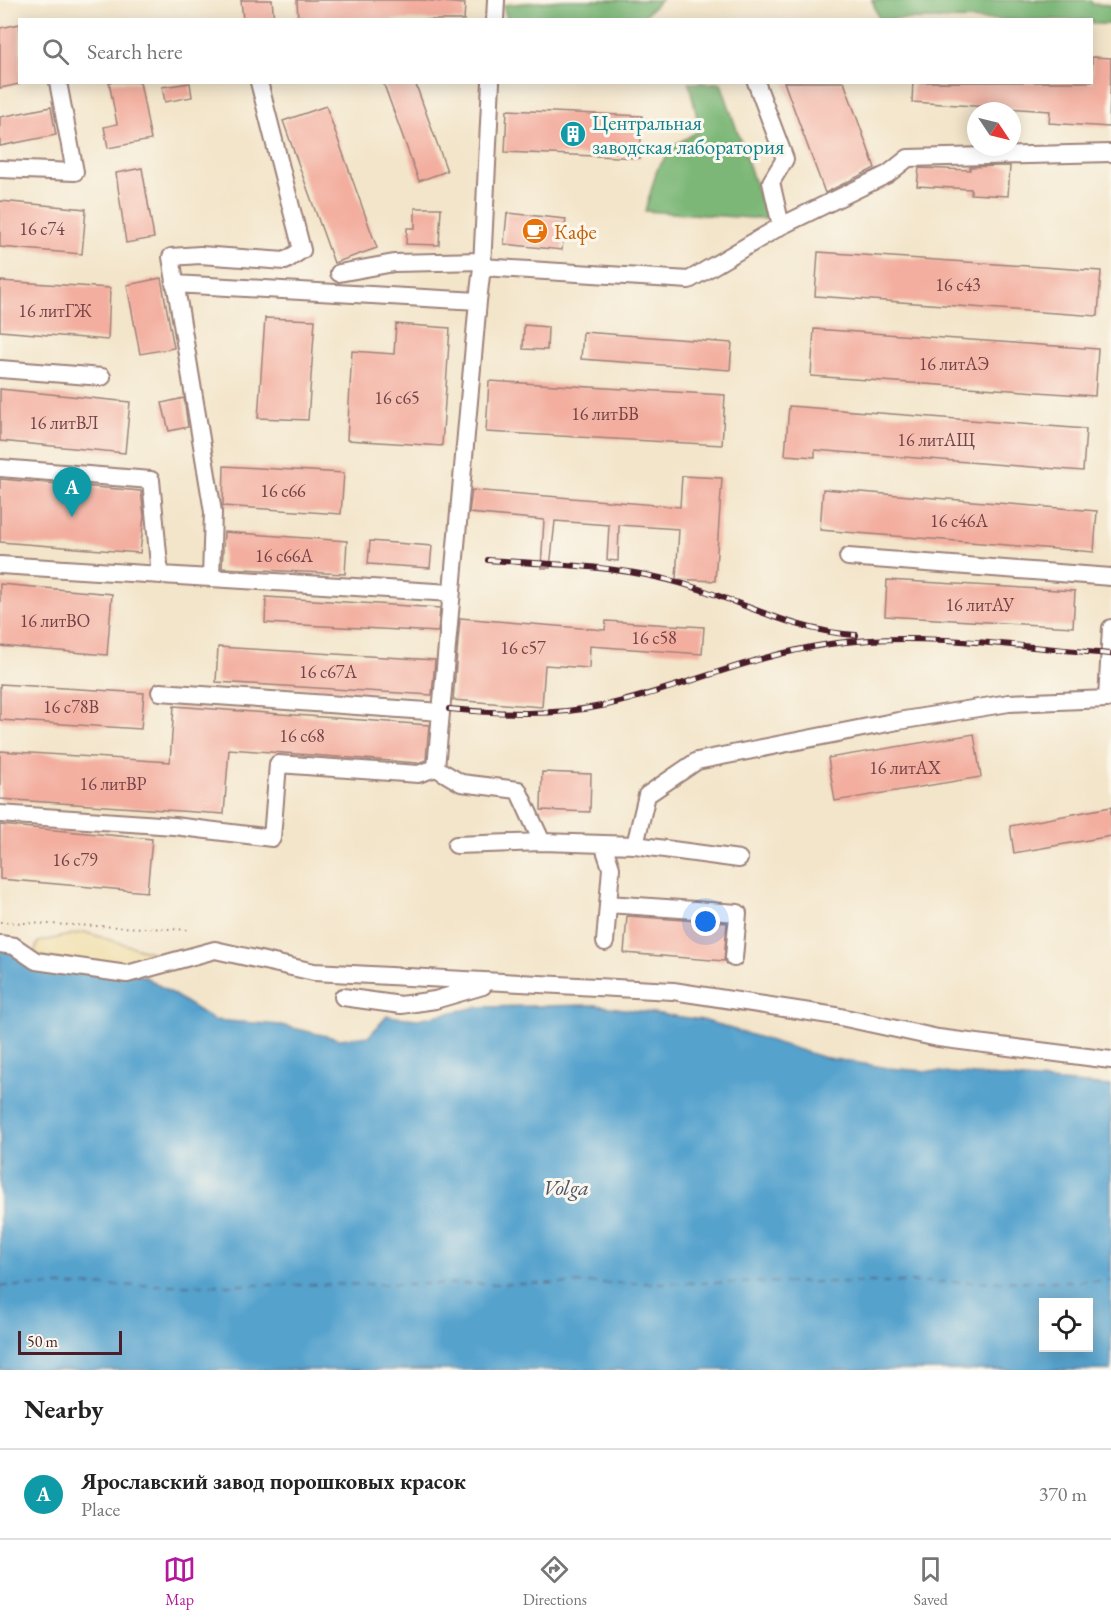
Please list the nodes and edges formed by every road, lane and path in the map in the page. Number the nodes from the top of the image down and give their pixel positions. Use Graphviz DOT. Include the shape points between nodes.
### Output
graph roads {
  1 [pos="496,0"];
  2 [pos="495,18"];
  3 [pos="58,84"];
  4 [pos="260,84"];
  5 [pos="491,84"];
  6 [pos="757,84"];
  7 [pos="1111,153"];
  8 [pos="0,169"];
  9 [pos="781,226"];
  10 [pos="482,264"];
  11 [pos="339,273"];
  12 [pos="174,285"];
  13 [pos="478,301"];
  14 [pos="0,369"];
  15 [pos="102,377"];
  16 [pos="0,468"];
  17 [pos="848,557"];
  18 [pos="0,565"];
  19 [pos="160,575"];
  20 [pos="1111,577"];
  21 [pos="212,578"];
  22 [pos="450,593"];
  23 [pos="1111,628"];
  24 [pos="160,692"];
  25 [pos="441,712"];
  26 [pos="436,768"];
  27 [pos="0,813"];
  28 [pos="542,842"];
  29 [pos="456,844"];
  30 [pos="603,844"];
  31 [pos="635,845"];
  32 [pos="740,859"];
  33 [pos="608,904"];
  34 [pos="0,922"];
  35 [pos="191,930"];
  36 [pos="605,942"];
  37 [pos="0,944"];
  38 [pos="735,958"];
  39 [pos="495,982"];
  40 [pos="343,998"];
  41 [pos="1111,1060"];
  1 -- 2 [label="lane"];
  3 -- 8 [label="lane" via="75,172"];
  4 -- 12 [label="lane" via="302,250 285,261 200,255 171,257"];
  5 -- 10 [label="lane"];
  6 -- 9 [label="lane" via="785,159 771,183"];
  7 -- 9 [label="lane" via="908,158 888,174"];
  9 -- 10 [label="lane" via="688,280"];
  10 -- 11 [label="lane" via="394,263"];
  10 -- 13 [label="lane"];
  12 -- 13 [label="lane"];
  12 -- 21 [label="lane" via="213,512"];
  13 -- 22 [label="lane"];
  14 -- 15 [label="lane"];
  16 -- 19 [label="lane" via="151,480"];
  17 -- 20 [label="lane"];
  18 -- 19 [label="lane"];
  19 -- 21 [label="lane"];
  21 -- 22 [label="lane"];
  22 -- 25 [label="lane"];
  23 -- 31 [label="lane" via="1107,699 1009,703 697,761 647,795"];
  24 -- 25 [label="lane"];
  25 -- 26 [label="lane"];
  26 -- 27 [label="lane" via="418,774 278,764 272,838"];
  26 -- 28 [label="lane" via="461,783 518,790"];
  28 -- 29 [label="lane"];
  28 -- 30 [label="lane"];
  30 -- 31 [label="lane"];
  30 -- 33 [label="lane" via="611,868"];
  31 -- 32 [label="lane"];
  33 -- 36 [label="lane"];
  33 -- 38 [label="lane" via="738,913"];
  34 -- 35 [label="path"];
  37 -- 39 [label="lane" via="14,946 36,961 127,974 215,950 314,972"];
  39 -- 40 [label="lane" via="435,1000 401,1005"];
  39 -- 41 [label="lane" via="673,991 837,1016 938,1038"];
}
